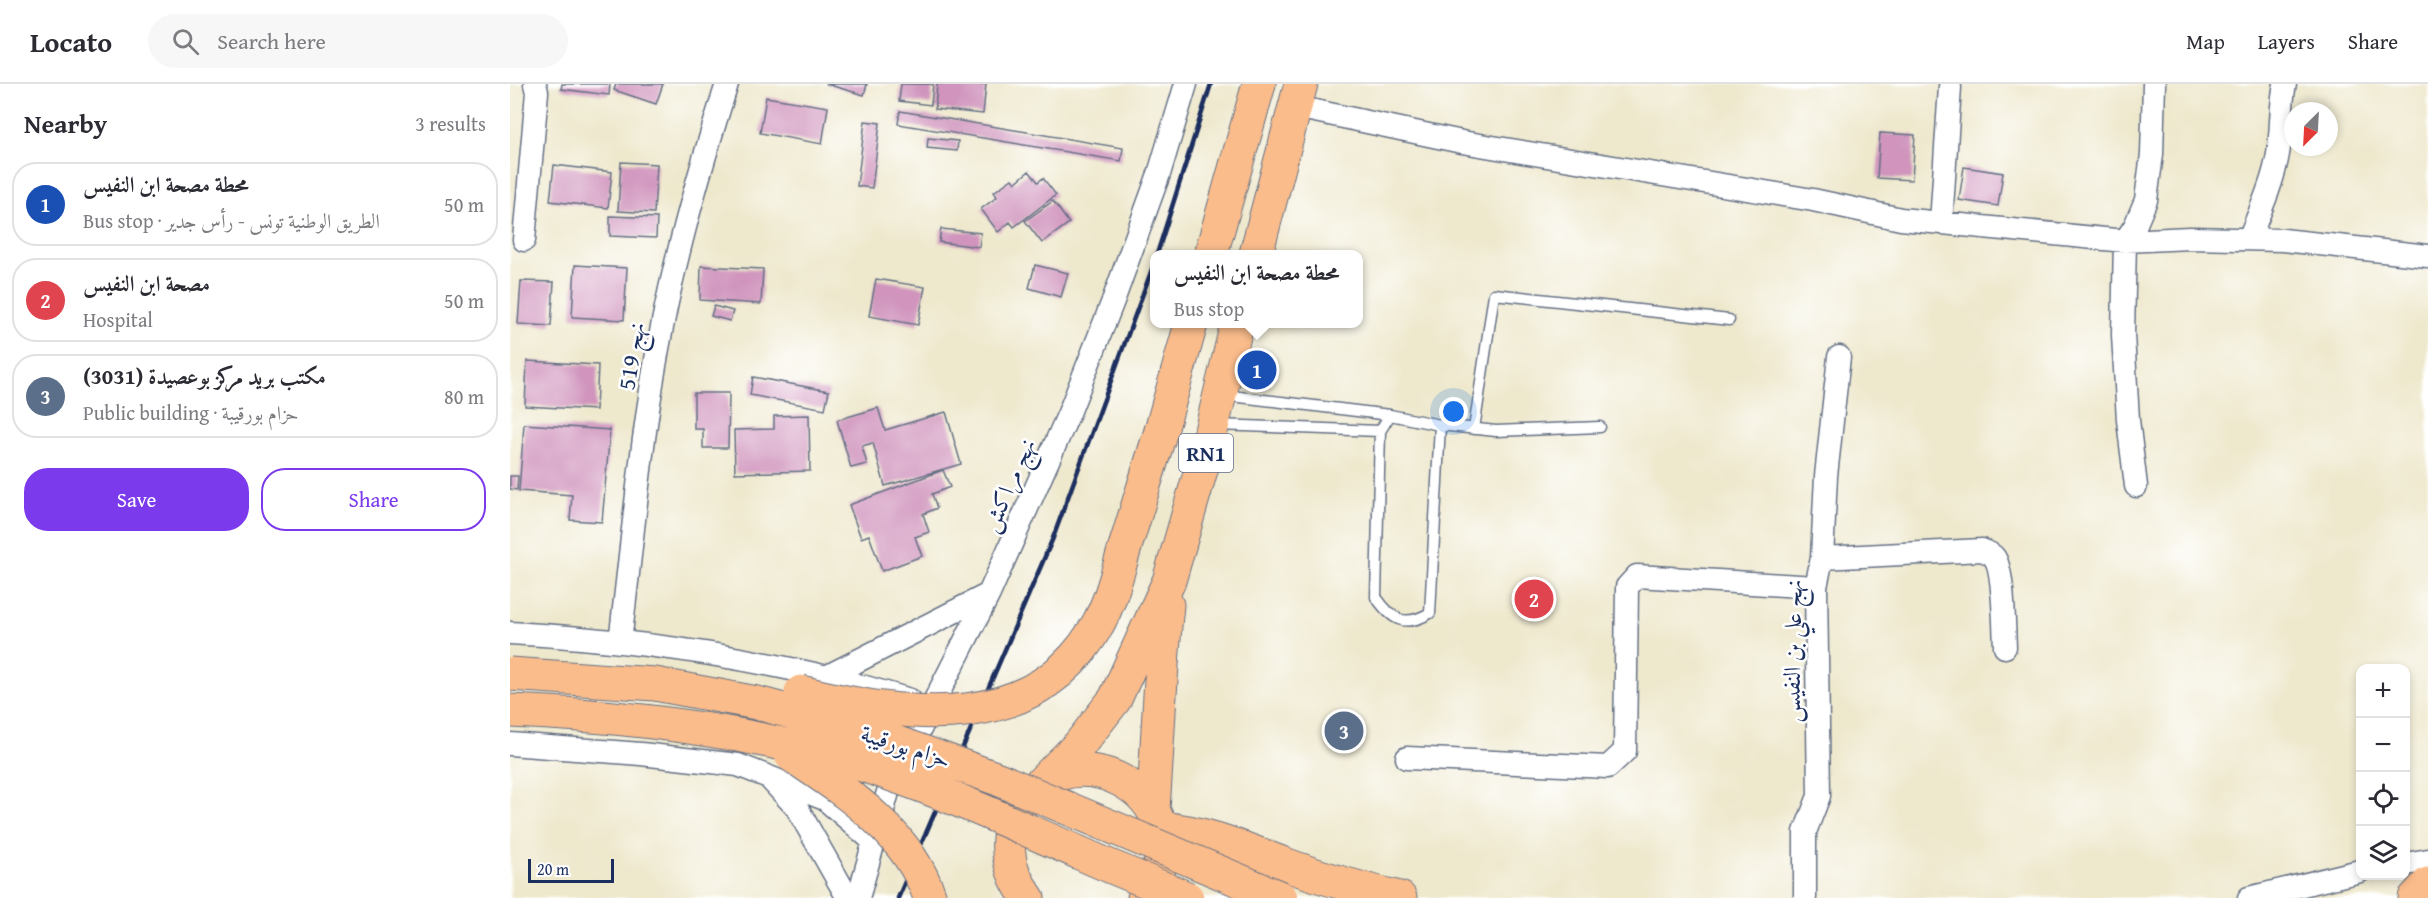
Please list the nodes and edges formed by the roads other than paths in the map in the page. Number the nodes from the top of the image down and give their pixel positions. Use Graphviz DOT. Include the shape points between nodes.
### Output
graph roads {
  1 [pos="535,84"];
  2 [pos="727,84"];
  3 [pos="1186,84"];
  4 [pos="1259,84"];
  5 [pos="2154,84"];
  6 [pos="2285,84"];
  7 [pos="1950,87"];
  8 [pos="1299,95"];
  9 [pos="1941,223"];
  10 [pos="2249,239"];
  11 [pos="524,240"];
  12 [pos="2125,241"];
  13 [pos="1212,250"];
  14 [pos="1257,250"];
  15 [pos="2428,256"];
  16 [pos="1729,320"];
  17 [pos="1190,328"];
  18 [pos="1236,328"];
  19 [pos="1839,357"];
  20 [pos="1216,409"];
  21 [pos="1390,415"];
  22 [pos="1440,425"];
  23 [pos="1600,427"];
  24 [pos="1474,429"];
  25 [pos="1380,431"];
  26 [pos="2136,486"];
  27 [pos="1822,558"];
  28 [pos="1169,581"];
  29 [pos="1816,587"];
  30 [pos="989,594"];
  31 [pos="510,633"];
  32 [pos="620,642"];
  33 [pos="2005,646"];
  34 [pos="510,674"];
  35 [pos="826,677"];
  36 [pos="655,684"];
  37 [pos="932,706"];
  38 [pos="510,711"];
  39 [pos="510,744"];
  40 [pos="775,744"];
  41 [pos="1407,758"];
  42 [pos="768,777"];
  43 [pos="1041,783"];
  44 [pos="1157,818"];
  45 [pos="873,841"];
  46 [pos="2428,860"];
  47 [pos="2410,863"];
  48 [pos="2356,872"];
  49 [pos="2428,884"];
  50 [pos="1021,894"];
  51 [pos="848,898"];
  52 [pos="858,898"];
  53 [pos="930,898"];
  54 [pos="1144,898"];
  55 [pos="1187,898"];
  56 [pos="1281,898"];
  57 [pos="1400,898"];
  58 [pos="1805,898"];
  59 [pos="2249,898"];
  60 [pos="2415,898"];
  1 -- 11 [label="street"];
  2 -- 32 [label="street, نهج 519" via="694,189 663,322"];
  3 -- 30 [label="street, نهج مراكش" via="1109,311"];
  4 -- 13 [label="main road"];
  5 -- 12 [label="street" via="2146,200"];
  6 -- 10 [label="street" via="2278,153"];
  7 -- 9 [label="street"];
  8 -- 9 [label="street" via="1341,115 1462,142"];
  8 -- 14 [label="main road"];
  9 -- 12 [label="street"];
  10 -- 12 [label="street"];
  10 -- 15 [label="street"];
  12 -- 26 [label="street" via="2123,335"];
  16 -- 24 [label="lane" via="1494,294"];
  17 -- 36 [label="main road, bridge" via="1113,588 1099,621 1070,663 1046,682 1020,697 971,711 933,713 836,701 717,675 681,677"];
  18 -- 20 [label="main road, RN1"];
  19 -- 27 [label="street"];
  20 -- 21 [label="lane"];
  20 -- 25 [label="lane"];
  20 -- 28 [label="main road, RN1"];
  21 -- 22 [label="lane"];
  21 -- 25 [label="lane"];
  22 -- 24 [label="lane"];
  22 -- 25 [label="lane" via="1430,613 1419,620 1403,621 1388,614 1377,597"];
  23 -- 24 [label="lane"];
  27 -- 29 [label="street, نهج علي بن النفيس"];
  27 -- 33 [label="street, نهج علي بن النفيس" via="1982,550 1989,553 1999,571"];
  28 -- 43 [label="main road, RN1" via="1115,699 1080,744"];
  28 -- 44 [label="main road, RN1" via="1159,686"];
  29 -- 41 [label="street" via="1637,576 1627,587 1625,751 1608,767"];
  29 -- 58 [label="street, نهج علي بن النفيس" via="1819,796 1805,832"];
  30 -- 35 [label="street"];
  30 -- 37 [label="street, نهج مراكش"];
  31 -- 32 [label="street"];
  32 -- 35 [label="street" via="738,659"];
  34 -- 36 [label="main road, حزام بورقيبة, bridge"];
  35 -- 37 [label="street"];
  36 -- 56 [label="main road, حزام بورقيبة, bridge" via="814,717 940,757"];
  37 -- 45 [label="street, نهج مراكش" via="888,792"];
  38 -- 40 [label="main road, حزام بورقيبة, bridge" via="667,724"];
  39 -- 42 [label="street" via="738,765"];
  40 -- 53 [label="main road, bridge" via="841,789 886,827 905,851"];
  40 -- 55 [label="main road, حزام بورقيبة, bridge" via="820,753 927,789"];
  42 -- 45 [label="street" via="825,799"];
  42 -- 51 [label="street" via="797,808"];
  43 -- 44 [label="main road, RN1" via="1065,773 1090,770 1115,776 1137,790"];
  43 -- 50 [label="main road, RN1" via="1017,811 1010,829 1011,867"];
  44 -- 54 [label="main road, RN1" via="1163,846 1161,865"];
  44 -- 57 [label="main road" via="1286,864"];
  45 -- 52 [label="street, نهج مراكش"];
  46 -- 47 [label="street"];
  48 -- 59 [label="street"];
  49 -- 60 [label="main road"];
}
